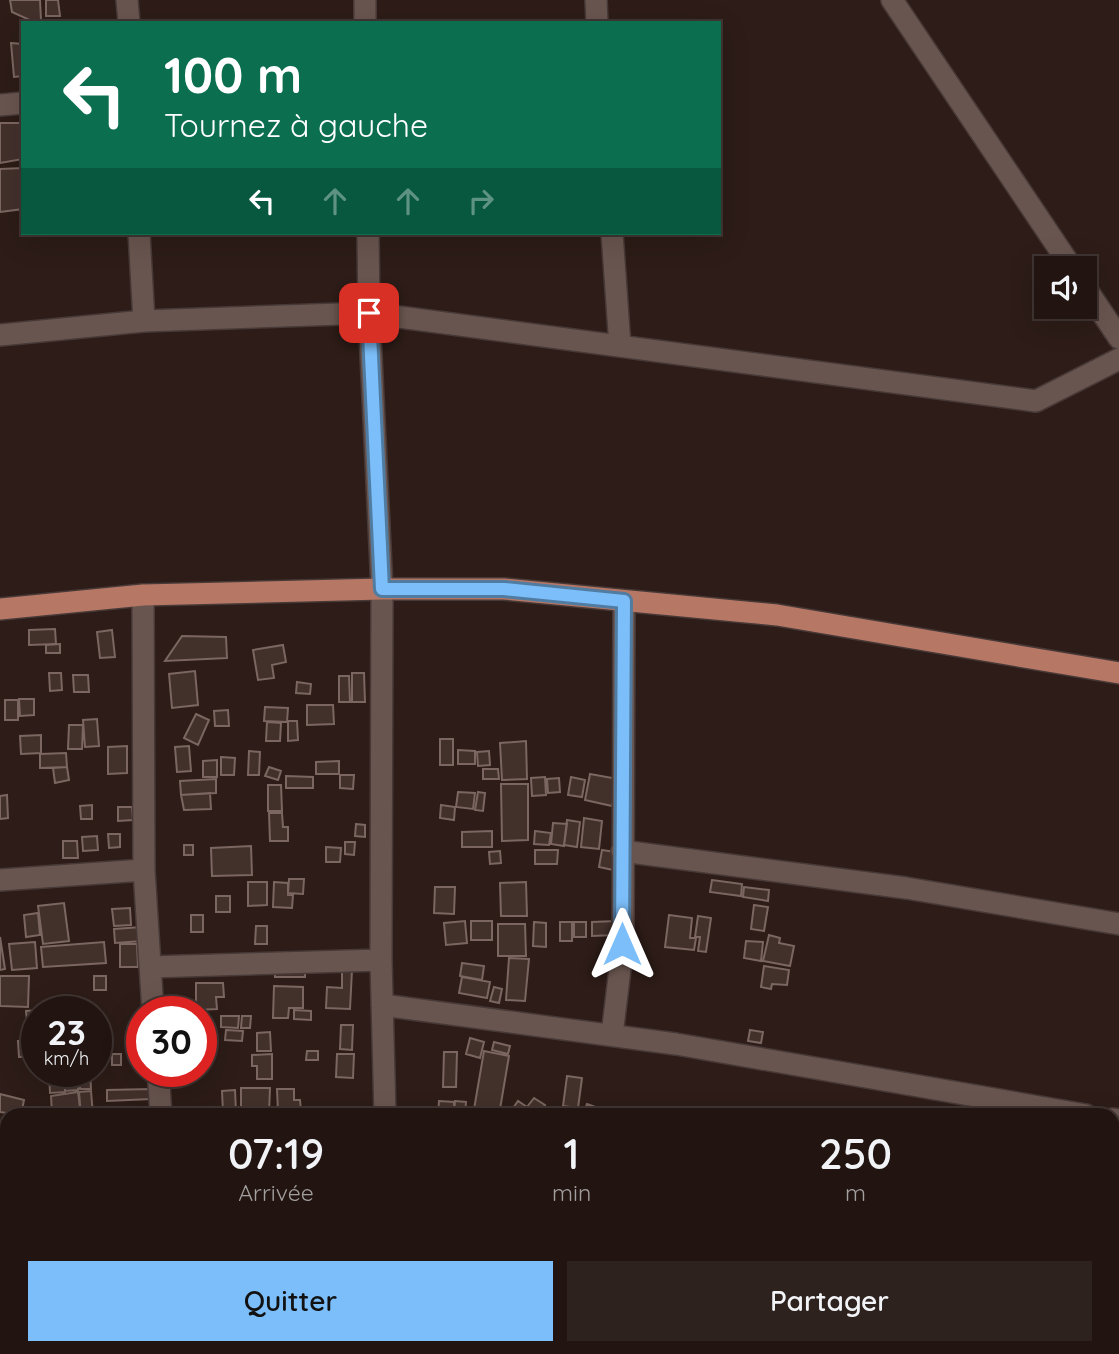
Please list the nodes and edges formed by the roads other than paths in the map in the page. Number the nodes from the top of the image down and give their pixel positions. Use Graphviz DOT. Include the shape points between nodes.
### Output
graph roads {
  1 [pos="127,0"];
  2 [pos="365,0"];
  3 [pos="596,0"];
  4 [pos="892,0"];
  5 [pos="129,21"];
  6 [pos="365,21"];
  7 [pos="597,21"];
  8 [pos="21,103"];
  9 [pos="0,105"];
  10 [pos="139,235"];
  11 [pos="368,235"];
  12 [pos="612,235"];
  13 [pos="1064,256"];
  14 [pos="1097,305"];
  15 [pos="369,313"];
  16 [pos="144,321"];
  17 [pos="0,335"];
  18 [pos="1119,338"];
  19 [pos="620,346"];
  20 [pos="1119,359"];
  21 [pos="382,589"];
  22 [pos="143,595"];
  23 [pos="624,601"];
  24 [pos="0,609"];
  25 [pos="1119,673"];
  26 [pos="622,851"];
  27 [pos="144,870"];
  28 [pos="0,880"];
  29 [pos="1119,924"];
  30 [pos="381,960"];
  31 [pos="150,967"];
  32 [pos="152,996"];
  33 [pos="382,1005"];
  34 [pos="612,1035"];
  35 [pos="159,1087"];
  36 [pos="161,1108"];
  37 [pos="385,1108"];
  38 [pos="1013,1108"];
  1 -- 5 [label="street"];
  2 -- 6 [label="street"];
  3 -- 7 [label="street"];
  4 -- 13 [label="street"];
  8 -- 9 [label="street"];
  10 -- 16 [label="street"];
  11 -- 15 [label="street"];
  12 -- 19 [label="street"];
  14 -- 18 [label="street"];
  15 -- 16 [label="street"];
  15 -- 19 [label="street"];
  15 -- 21 [label="street"];
  16 -- 17 [label="street"];
  19 -- 20 [label="street" via="1036,401"];
  21 -- 22 [label="main road"];
  21 -- 23 [label="main road" via="504,589"];
  21 -- 30 [label="street"];
  22 -- 24 [label="main road"];
  22 -- 27 [label="street"];
  23 -- 25 [label="main road" via="778,615"];
  23 -- 26 [label="street"];
  26 -- 29 [label="street" via="906,888"];
  26 -- 34 [label="street" via="622,944"];
  27 -- 28 [label="street"];
  27 -- 31 [label="street"];
  30 -- 31 [label="street"];
  30 -- 33 [label="street"];
  31 -- 32 [label="street"];
  33 -- 34 [label="street"];
  33 -- 37 [label="street"];
  34 -- 38 [label="street"];
  35 -- 36 [label="street"];
}
